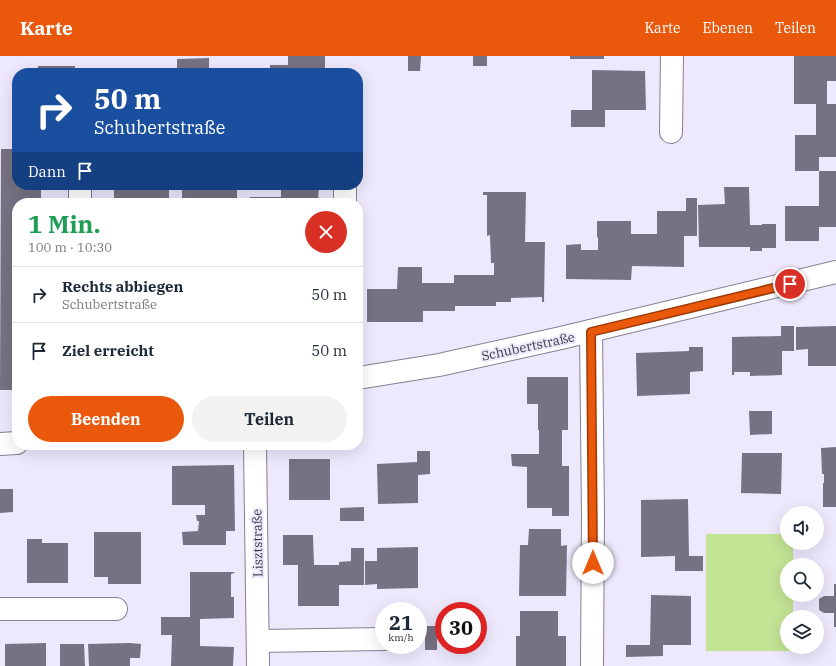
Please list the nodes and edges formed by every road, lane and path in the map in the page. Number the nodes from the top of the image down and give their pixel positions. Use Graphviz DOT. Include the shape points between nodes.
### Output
graph roads {
  1 [pos="672,56"];
  2 [pos="671,132"];
  3 [pos="836,272"];
  4 [pos="591,332"];
  5 [pos="363,377"];
  6 [pos="12,443"];
  7 [pos="0,444"];
  8 [pos="255,450"];
  9 [pos="116,609"];
  10 [pos="0,610"];
  11 [pos="375,638"];
  12 [pos="258,641"];
  13 [pos="258,666"];
  14 [pos="592,666"];
  1 -- 2 [label="street"];
  3 -- 4 [label="street, Schubertstraße"];
  4 -- 5 [label="street, Schubertstraße" via="439,365"];
  4 -- 14 [label="street"];
  6 -- 7 [label="street"];
  8 -- 12 [label="street, Lisztstraße"];
  9 -- 10 [label="street"];
  11 -- 12 [label="street"];
  12 -- 13 [label="street, Lisztstraße"];
}
